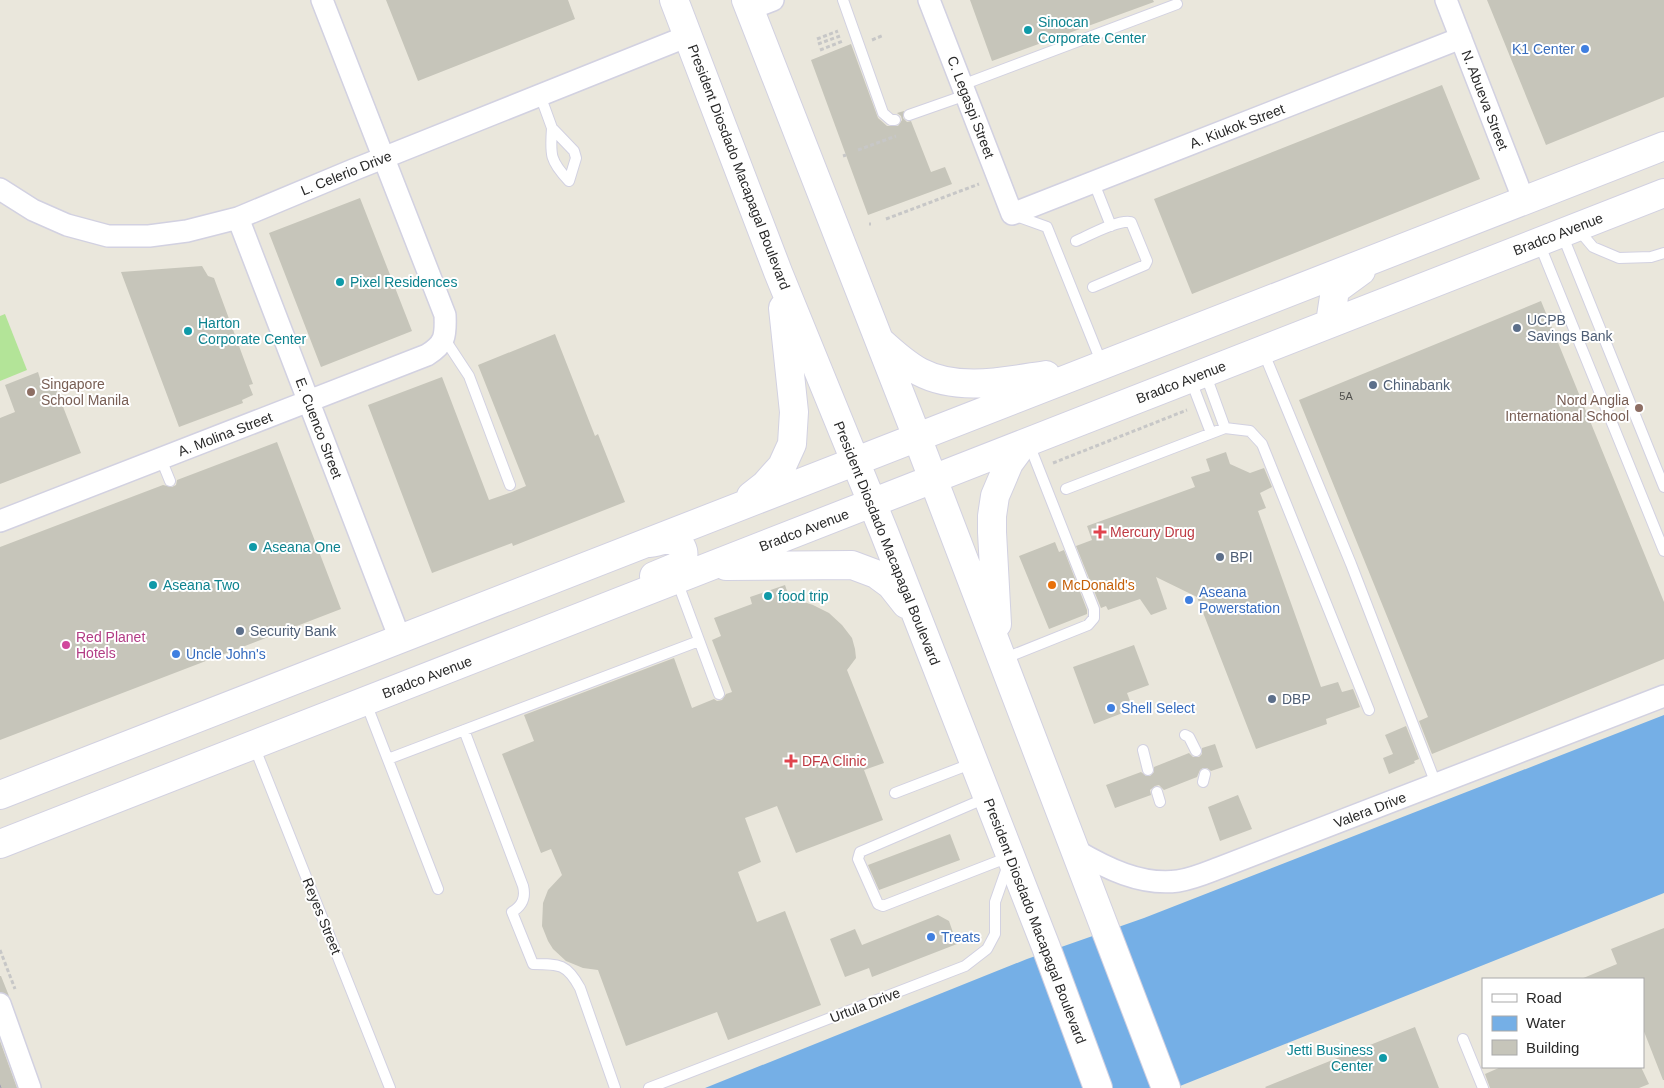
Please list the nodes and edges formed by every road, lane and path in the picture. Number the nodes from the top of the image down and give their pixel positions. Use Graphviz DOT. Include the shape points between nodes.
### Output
graph roads {
  1 [pos="322,0"];
  2 [pos="674,0"];
  3 [pos="842,0"];
  4 [pos="929,0"];
  5 [pos="1446,0"];
  6 [pos="756,3"];
  7 [pos="1177,4"];
  8 [pos="688,36"];
  9 [pos="817,38"];
  10 [pos="849,38"];
  11 [pos="1461,38"];
  12 [pos="818,44"];
  13 [pos="820,50"];
  14 [pos="964,90"];
  15 [pos="540,95"];
  16 [pos="909,116"];
  17 [pos="895,120"];
  18 [pos="552,128"];
  19 [pos="899,135"];
  20 [pos="1664,146"];
  21 [pos="858,150"];
  22 [pos="384,158"];
  23 [pos="1094,183"];
  24 [pos="979,184"];
  25 [pos="0,189"];
  26 [pos="1664,193"];
  27 [pos="1524,201"];
  28 [pos="1012,214"];
  29 [pos="238,218"];
  30 [pos="886,218"];
  31 [pos="1111,226"];
  32 [pos="1559,235"];
  33 [pos="1076,241"];
  34 [pos="1664,253"];
  35 [pos="1382,256"];
  36 [pos="778,272"];
  37 [pos="1093,287"];
  38 [pos="1330,323"];
  39 [pos="444,338"];
  40 [pos="878,340"];
  41 [pos="1263,350"];
  42 [pos="1101,365"];
  43 [pos="1198,375"];
  44 [pos="309,402"];
  45 [pos="1201,404"];
  46 [pos="1225,428"];
  47 [pos="1212,433"];
  48 [pos="917,437"];
  49 [pos="1026,443"];
  50 [pos="161,459"];
  51 [pos="855,461"];
  52 [pos="1038,469"];
  53 [pos="933,479"];
  54 [pos="170,481"];
  55 [pos="510,485"];
  56 [pos="1664,487"];
  57 [pos="1066,489"];
  58 [pos="872,503"];
  59 [pos="737,507"];
  60 [pos="0,521"];
  61 [pos="644,544"];
  62 [pos="1664,551"];
  63 [pos="709,567"];
  64 [pos="676,580"];
  65 [pos="638,594"];
  66 [pos="916,614"];
  67 [pos="400,638"];
  68 [pos="700,641"];
  69 [pos="1000,654"];
  70 [pos="719,694"];
  71 [pos="1664,696"];
  72 [pos="366,701"];
  73 [pos="1368,710"];
  74 [pos="464,730"];
  75 [pos="1185,735"];
  76 [pos="254,745"];
  77 [pos="1143,750"];
  78 [pos="1196,751"];
  79 [pos="388,759"];
  80 [pos="974,763"];
  81 [pos="1148,770"];
  82 [pos="1436,784"];
  83 [pos="895,793"];
  84 [pos="0,795"];
  85 [pos="987,798"];
  86 [pos="0,844"];
  87 [pos="1075,850"];
  88 [pos="1010,857"];
  89 [pos="438,889"];
  90 [pos="0,1004"];
  91 [pos="1463,1039"];
  92 [pos="30,1088"];
  93 [pos="390,1088"];
  94 [pos="616,1088"];
  95 [pos="649,1088"];
  96 [pos="1098,1088"];
  97 [pos="1166,1088"];
  98 [pos="1483,1088"];
  1 -- 22 [label="street"];
  2 -- 8 [label="street, President Diosdado Macapagal Boulevard"];
  3 -- 17 [label="lane" via="884,113"];
  4 -- 14 [label="street, C. Legaspi Street"];
  5 -- 11 [label="street, N. Abueva Street"];
  6 -- 40 [label="street"];
  7 -- 14 [label="lane"];
  8 -- 15 [label="street, L. Celerio Drive"];
  8 -- 36 [label="street, President Diosdado Macapagal Boulevard"];
  9 -- 12 [label="path" via="840,30 841,35"];
  10 -- 13 [label="path"];
  11 -- 23 [label="street, A. Kiukok Street"];
  11 -- 27 [label="street, N. Abueva Street"];
  14 -- 16 [label="lane"];
  14 -- 28 [label="street, C. Legaspi Street"];
  15 -- 18 [label="lane"];
  15 -- 22 [label="street, L. Celerio Drive"];
  19 -- 21 [label="path"];
  20 -- 27 [label="street"];
  22 -- 29 [label="street, L. Celerio Drive"];
  22 -- 39 [label="street" via="445,316"];
  23 -- 28 [label="street, A. Kiukok Street"];
  23 -- 31 [label="lane"];
  24 -- 30 [label="path"];
  25 -- 29 [label="street, L. Celerio Drive" via="33,210 67,225 108,236 149,236 187,231"];
  26 -- 32 [label="street, Bradco Avenue"];
  27 -- 35 [label="street"];
  28 -- 42 [label="lane" via="1047,228"];
  29 -- 44 [label="street, E. Cuenco Street"];
  31 -- 33 [label="lane"];
  31 -- 37 [label="lane" via="1131,222 1147,261 1145,265"];
  32 -- 34 [label="lane" via="1619,258 1651,257"];
  32 -- 38 [label="street, Bradco Avenue"];
  32 -- 56 [label="lane"];
  32 -- 62 [label="lane"];
  35 -- 38 [label="street" via="1335,290"];
  35 -- 42 [label="street"];
  36 -- 51 [label="street, President Diosdado Macapagal Boulevard"];
  36 -- 59 [label="street" via="793,403 792,444 774,476"];
  38 -- 41 [label="street, Bradco Avenue"];
  39 -- 44 [label="street, A. Molina Street" via="436,350 427,355"];
  39 -- 55 [label="lane" via="468,376"];
  40 -- 42 [label="street" via="920,372 958,383 1011,380"];
  40 -- 48 [label="street"];
  41 -- 43 [label="street, Bradco Avenue"];
  41 -- 82 [label="lane" via="1351,564"];
  42 -- 48 [label="street"];
  43 -- 45 [label="lane"];
  43 -- 46 [label="lane"];
  43 -- 49 [label="street, Bradco Avenue"];
  44 -- 50 [label="street, A. Molina Street"];
  44 -- 67 [label="street, E. Cuenco Street"];
  45 -- 47 [label="lane"];
  45 -- 52 [label="path"];
  46 -- 47 [label="lane"];
  46 -- 73 [label="lane" via="1250,431 1262,444"];
  47 -- 57 [label="lane"];
  48 -- 51 [label="street"];
  48 -- 53 [label="street"];
  49 -- 52 [label="lane"];
  49 -- 53 [label="street, Bradco Avenue"];
  49 -- 69 [label="street" via="1009,463 1002,478 992,516"];
  50 -- 54 [label="lane"];
  50 -- 60 [label="street, A. Molina Street"];
  51 -- 58 [label="street, President Diosdado Macapagal Boulevard"];
  51 -- 59 [label="street"];
  52 -- 69 [label="lane" via="1094,609 1094,618 1088,624"];
  53 -- 58 [label="street, Bradco Avenue"];
  53 -- 69 [label="street"];
  58 -- 63 [label="street, Bradco Avenue"];
  58 -- 66 [label="street, President Diosdado Macapagal Boulevard"];
  59 -- 61 [label="street"];
  61 -- 65 [label="street" via="672,540 680,545 684,554 681,564 653,576"];
  61 -- 67 [label="street"];
  63 -- 64 [label="street, Bradco Avenue"];
  63 -- 66 [label="street" via="852,565 884,579"];
  64 -- 65 [label="street, Bradco Avenue"];
  64 -- 68 [label="lane"];
  65 -- 72 [label="street, Bradco Avenue"];
  66 -- 80 [label="street, President Diosdado Macapagal Boulevard"];
  67 -- 84 [label="street"];
  68 -- 70 [label="lane"];
  68 -- 74 [label="lane"];
  69 -- 87 [label="street"];
  71 -- 82 [label="street, Valera Drive"];
  72 -- 76 [label="street, Bradco Avenue"];
  72 -- 79 [label="lane"];
  74 -- 79 [label="lane"];
  74 -- 94 [label="lane" via="523,886 523,902 512,912 533,964 554,964 566,968 574,976"];
  75 -- 78 [label="lane" via="1189,736"];
  76 -- 86 [label="street, Bradco Avenue"];
  76 -- 93 [label="lane, Reyes Street"];
  77 -- 81 [label="lane"];
  79 -- 89 [label="lane"];
  80 -- 83 [label="lane"];
  80 -- 85 [label="street, President Diosdado Macapagal Boulevard"];
  82 -- 87 [label="street, Valera Drive" via="1220,868 1178,881 1132,877"];
  85 -- 88 [label="street, President Diosdado Macapagal Boulevard"];
  85 -- 88 [label="lane" via="860,852 858,859 878,904 883,906"];
  87 -- 97 [label="street"];
  88 -- 95 [label="lane, Urtula Drive" via="995,902 995,934 987,949 977,958 953,971"];
  88 -- 96 [label="street, President Diosdado Macapagal Boulevard"];
  90 -- 92 [label="street"];
  91 -- 98 [label="lane"];
}
